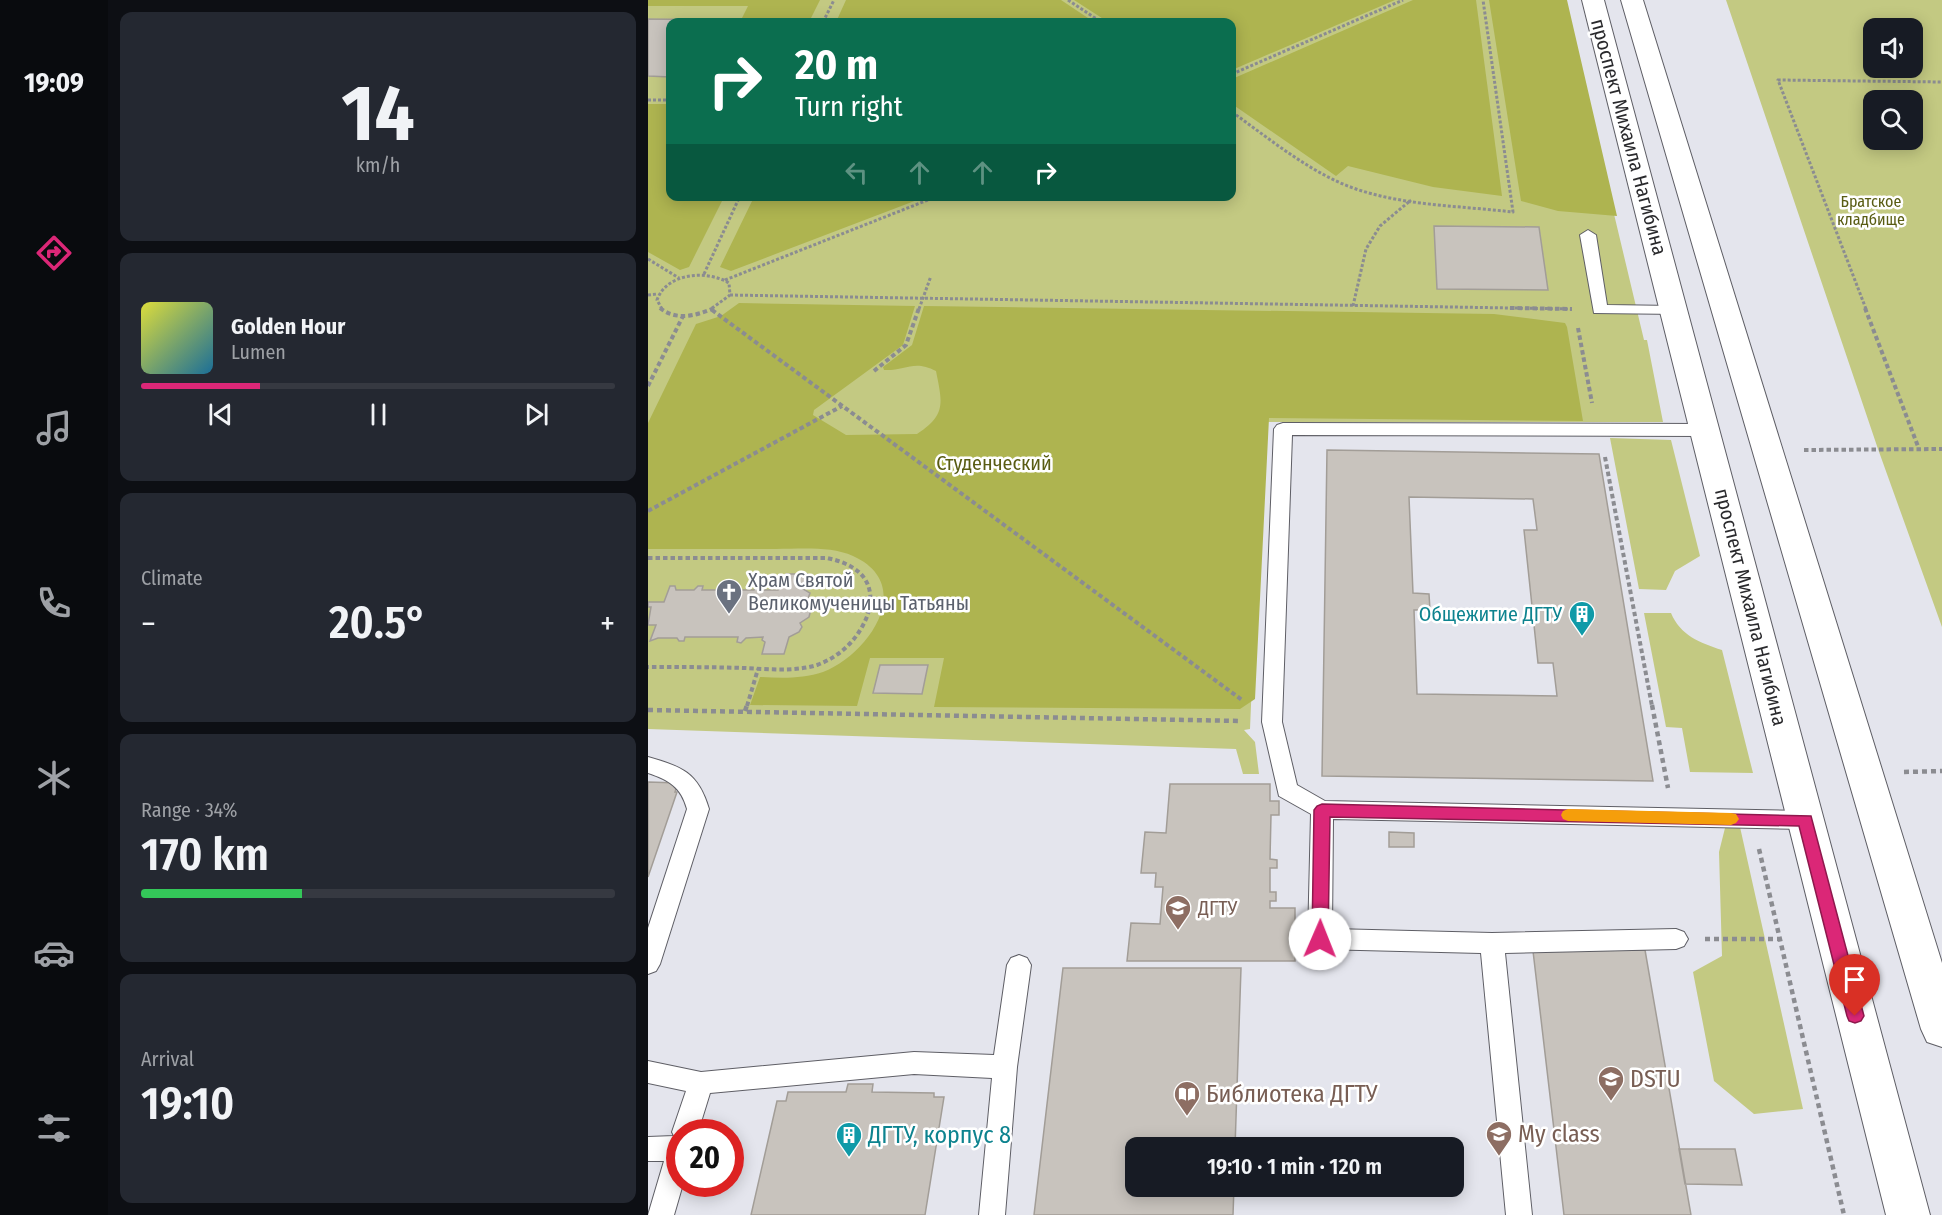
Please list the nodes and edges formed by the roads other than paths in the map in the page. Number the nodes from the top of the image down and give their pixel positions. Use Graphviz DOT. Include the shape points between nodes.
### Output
graph roads {
  1 [pos="1593,0"];
  2 [pos="1632,0"];
  3 [pos="1588,235"];
  4 [pos="1674,311"];
  5 [pos="1706,430"];
  6 [pos="648,765"];
  7 [pos="1322,810"];
  8 [pos="1805,820"];
  9 [pos="1676,939"];
  10 [pos="1492,943"];
  11 [pos="648,964"];
  12 [pos="1019,965"];
  13 [pos="1942,1029"];
  14 [pos="1005,1067"];
  15 [pos="648,1072"];
  16 [pos="701,1083"];
  17 [pos="689,1119"];
  18 [pos="648,1149"];
  19 [pos="666,1149"];
  20 [pos="666,1197"];
  21 [pos="661,1215"];
  22 [pos="992,1215"];
  23 [pos="1519,1215"];
  24 [pos="1908,1215"];
  1 -- 4 [label="main road, проспект Михаила Нагибина"];
  2 -- 13 [label="main road, проспект Михаила Нагибина"];
  3 -- 4 [label="lane" via="1600,310"];
  4 -- 5 [label="main road, проспект Михаила Нагибина"];
  5 -- 7 [label="lane" via="1283,429 1272,722 1287,790"];
  5 -- 8 [label="main road, проспект Михаила Нагибина"];
  6 -- 11 [label="lane" via="675,774 694,791 698,809"];
  7 -- 8 [label="lane"];
  7 -- 10 [label="lane" via="1320,939"];
  8 -- 24 [label="main road, проспект Михаила Нагибина"];
  9 -- 10 [label="lane"];
  10 -- 23 [label="lane"];
  12 -- 14 [label="lane"];
  14 -- 16 [label="lane" via="914,1063"];
  14 -- 22 [label="lane"];
  15 -- 16 [label="lane"];
  16 -- 17 [label="lane"];
  18 -- 19 [label="lane"];
  20 -- 21 [label="lane"];
}
